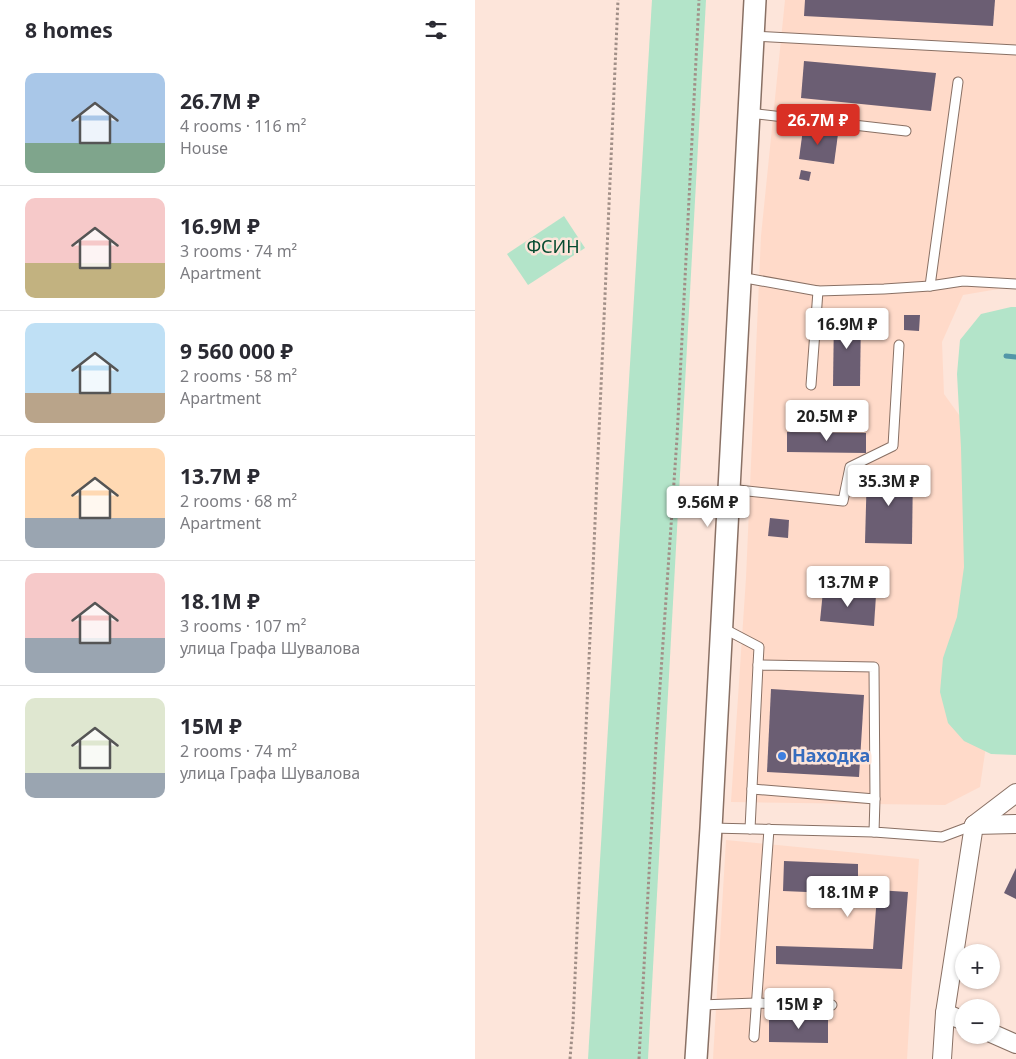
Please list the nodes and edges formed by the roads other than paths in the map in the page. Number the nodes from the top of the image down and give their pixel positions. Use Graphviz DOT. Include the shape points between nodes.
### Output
graph roads {
  1 [pos="755,0"];
  2 [pos="753,36"];
  3 [pos="1016,50"];
  4 [pos="958,82"];
  5 [pos="749,113"];
  6 [pos="906,131"];
  7 [pos="740,277"];
  8 [pos="1016,284"];
  9 [pos="930,286"];
  10 [pos="818,291"];
  11 [pos="899,345"];
  12 [pos="811,385"];
  13 [pos="729,489"];
  14 [pos="721,627"];
  15 [pos="758,665"];
  16 [pos="753,789"];
  17 [pos="1016,793"];
  18 [pos="875,799"];
  19 [pos="1016,824"];
  20 [pos="975,825"];
  21 [pos="711,828"];
  22 [pos="750,829"];
  23 [pos="769,829"];
  24 [pos="874,832"];
  25 [pos="756,1003"];
  26 [pos="699,1005"];
  27 [pos="832,1005"];
  28 [pos="945,1013"];
  29 [pos="955,1017"];
  30 [pos="754,1037"];
  31 [pos="1000,1037"];
  32 [pos="1016,1044"];
  33 [pos="696,1059"];
  34 [pos="942,1059"];
  1 -- 2 [label="street"];
  2 -- 3 [label="lane"];
  2 -- 5 [label="street"];
  4 -- 9 [label="lane"];
  5 -- 6 [label="lane"];
  5 -- 7 [label="street"];
  7 -- 10 [label="lane"];
  7 -- 13 [label="street"];
  8 -- 9 [label="lane" via="963,281"];
  9 -- 10 [label="lane"];
  10 -- 12 [label="lane"];
  11 -- 13 [label="lane" via="893,446 850,467 843,501"];
  13 -- 14 [label="street"];
  14 -- 15 [label="lane" via="759,647"];
  14 -- 21 [label="street"];
  15 -- 16 [label="lane"];
  15 -- 18 [label="lane" via="874,667"];
  16 -- 18 [label="lane"];
  16 -- 22 [label="lane"];
  17 -- 20 [label="street"];
  18 -- 24 [label="lane"];
  19 -- 20 [label="street"];
  20 -- 24 [label="lane" via="942,836"];
  20 -- 28 [label="street"];
  21 -- 22 [label="lane"];
  21 -- 26 [label="street"];
  22 -- 23 [label="lane"];
  23 -- 24 [label="lane"];
  23 -- 25 [label="lane"];
  25 -- 26 [label="lane"];
  25 -- 27 [label="lane"];
  25 -- 30 [label="lane"];
  26 -- 33 [label="street"];
  28 -- 29 [label="street"];
  28 -- 34 [label="street"];
  31 -- 32 [label="street"];
}
